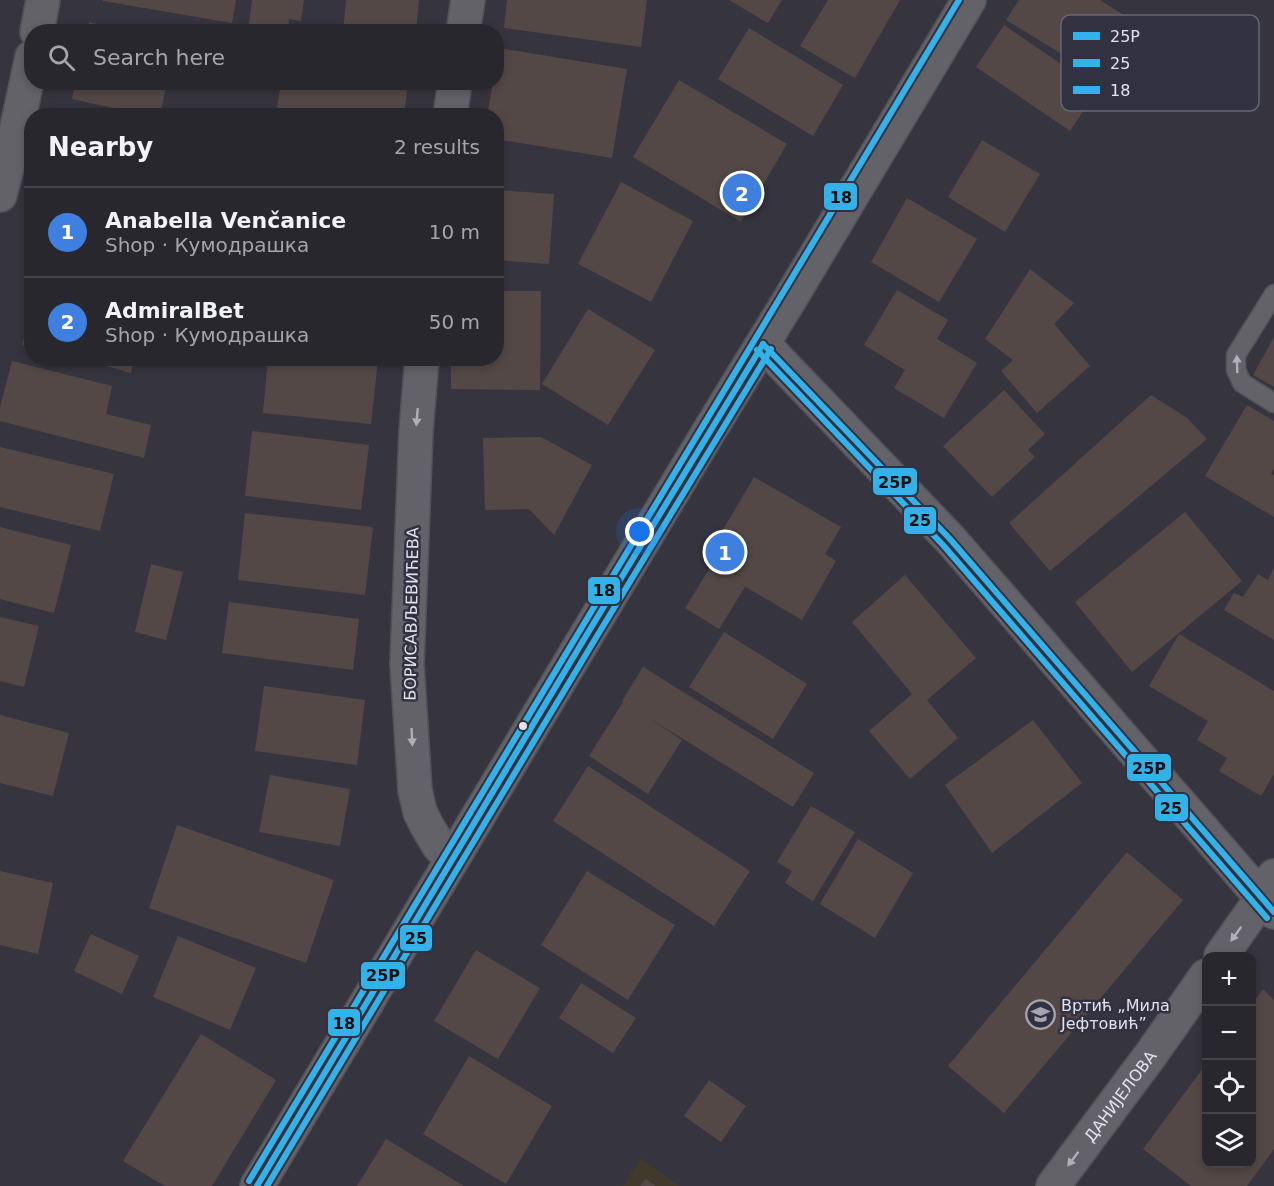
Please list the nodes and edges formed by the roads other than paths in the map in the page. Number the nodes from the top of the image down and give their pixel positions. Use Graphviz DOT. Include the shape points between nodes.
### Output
graph roads {
  1 [pos="43,0"];
  2 [pos="468,0"];
  3 [pos="969,0"];
  4 [pos="38,24"];
  5 [pos="464,24"];
  6 [pos="25,90"];
  7 [pos="454,90"];
  8 [pos="451,108"];
  9 [pos="0,195"];
  10 [pos="1274,294"];
  11 [pos="763,344"];
  12 [pos="421,366"];
  13 [pos="1274,403"];
  14 [pos="452,860"];
  15 [pos="1270,896"];
  16 [pos="1225,952"];
  17 [pos="1202,982"];
  18 [pos="257,1186"];
  19 [pos="1053,1186"];
  1 -- 4 [label="street"];
  2 -- 5 [label="street"];
  3 -- 11 [label="street"];
  6 -- 9 [label="street"];
  7 -- 8 [label="street"];
  13 -- 10 [label="lane, one-way" via="1242,382 1236,370 1236,355"];
  11 -- 14 [label="street"];
  11 -- 15 [label="street" via="950,539"];
  12 -- 14 [label="street, БОРИСАВЉЕВИЋЕВА, one-way" via="408,687 420,812 438,846"];
  14 -- 18 [label="street"];
  15 -- 16 [label="street, one-way"];
  17 -- 19 [label="street, ДАНИЈЕЛОВА, one-way"];
}
